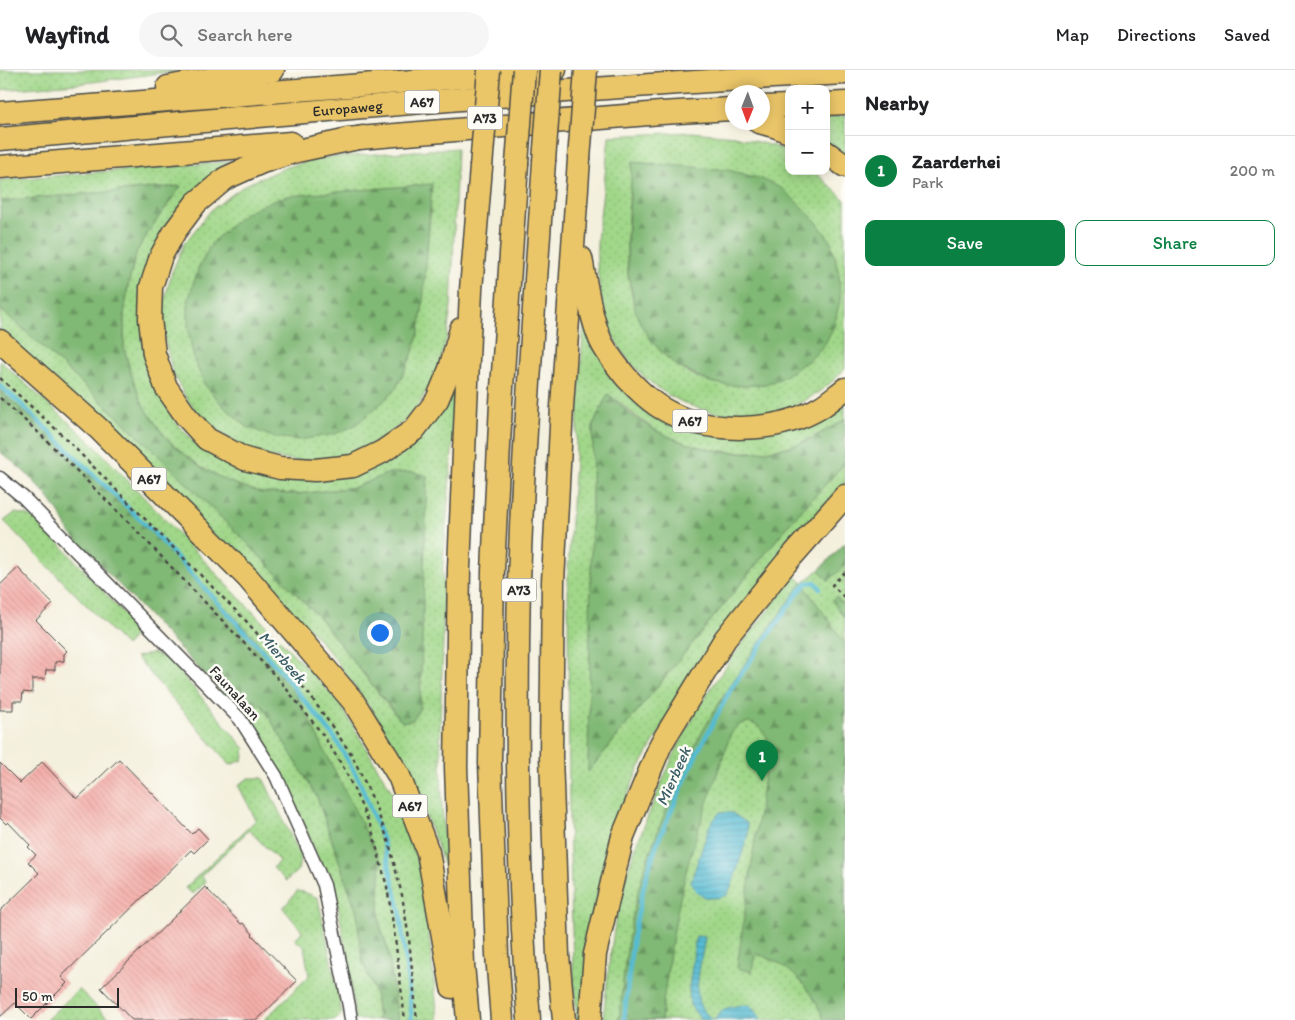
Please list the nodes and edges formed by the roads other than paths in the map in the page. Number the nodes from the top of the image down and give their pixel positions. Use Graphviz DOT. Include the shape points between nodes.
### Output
graph roads {
  1 [pos="273,70"];
  2 [pos="489,70"];
  3 [pos="524,70"];
  4 [pos="551,70"];
  5 [pos="555,70"];
  6 [pos="586,70"];
  7 [pos="845,73"];
  8 [pos="845,103"];
  9 [pos="830,104"];
  10 [pos="785,106"];
  11 [pos="770,107"];
  12 [pos="53,108"];
  13 [pos="725,109"];
  14 [pos="0,113"];
  15 [pos="661,113"];
  16 [pos="725,118"];
  17 [pos="770,125"];
  18 [pos="785,130"];
  19 [pos="363,137"];
  20 [pos="0,139"];
  21 [pos="830,155"];
  22 [pos="845,166"];
  23 [pos="0,167"];
  24 [pos="574,225"];
  25 [pos="471,290"];
  26 [pos="0,341"];
  27 [pos="845,389"];
  28 [pos="0,478"];
  29 [pos="845,496"];
  30 [pos="351,1020"];
  31 [pos="458,1020"];
  32 [pos="468,1020"];
  33 [pos="502,1020"];
  34 [pos="529,1020"];
  35 [pos="564,1020"];
  36 [pos="590,1020"];
  1 -- 12 [label="highway, A67"];
  2 -- 25 [label="highway, A73, bridge"];
  3 -- 33 [label="highway, A73, bridge" via="500,403 493,570 490,763"];
  4 -- 34 [label="highway, A73, bridge" via="519,583 517,757"];
  5 -- 12 [label="highway, Europaweg / A67"];
  6 -- 24 [label="highway, A73, bridge"];
  7 -- 20 [label="highway, Europaweg / A67" via="454,99"];
  8 -- 9 [label="highway"];
  10 -- 11 [label="highway"];
  12 -- 14 [label="highway, Europaweg / A67"];
  13 -- 15 [label="highway, A67"];
  15 -- 16 [label="highway, A67"];
  15 -- 19 [label="highway, A67"];
  17 -- 18 [label="highway"];
  19 -- 23 [label="highway, A67"];
  19 -- 25 [label="highway, A73" via="288,154 226,178 196,203 175,231 161,256 151,287 150,319 154,354 166,387 186,416 207,439 245,459 280,468 315,470 353,466 382,452 414,430 437,400 450,369"];
  21 -- 22 [label="highway"];
  24 -- 27 [label="highway, A67" via="588,300 601,340 615,364 640,392 664,410 713,427 771,426 821,408"];
  24 -- 35 [label="highway, A73" via="554,582 551,756 558,956"];
  25 -- 32 [label="highway, A73" via="459,568 456,767"];
  26 -- 31 [label="highway, A67" via="99,429 248,578 353,702 399,776 428,852"];
  28 -- 30 [label="street, Faunalaan" via="31,505 240,719 276,776 324,885"];
  29 -- 36 [label="highway" via="725,639 661,744 623,836 595,954"];
}
